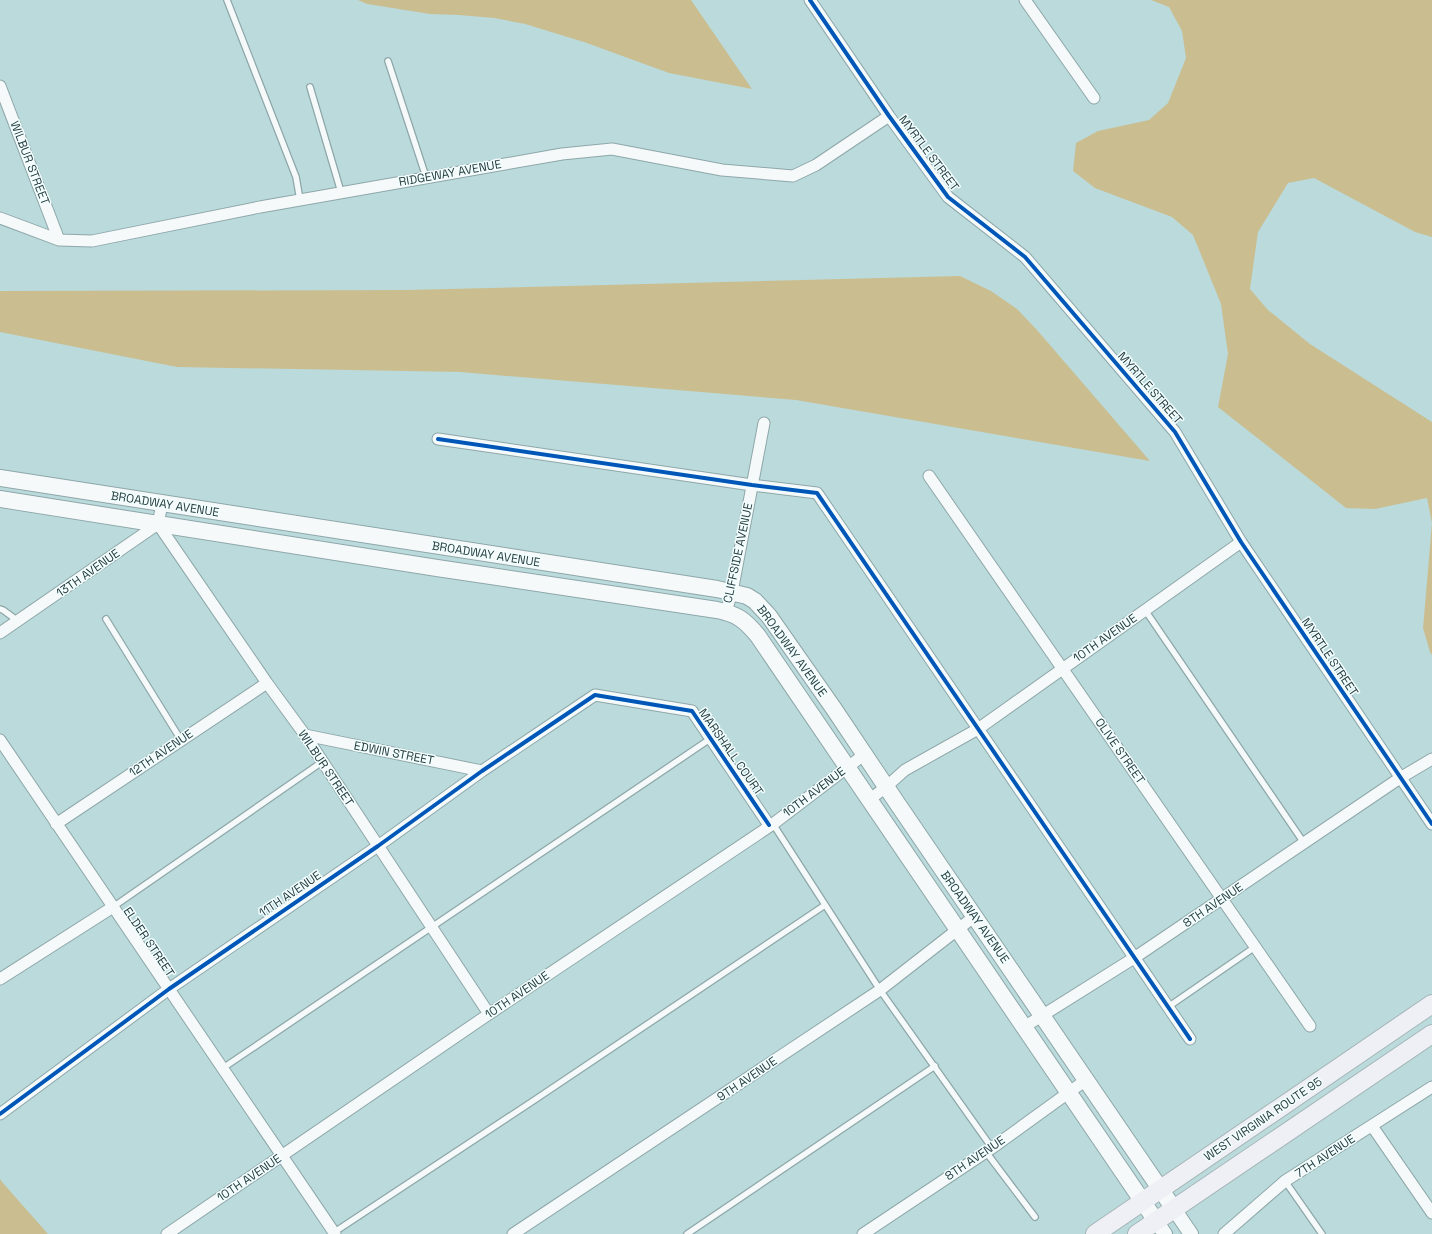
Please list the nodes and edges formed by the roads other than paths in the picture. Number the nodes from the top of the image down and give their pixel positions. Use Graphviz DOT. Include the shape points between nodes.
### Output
graph roads {
  1 [pos="227,0"];
  2 [pos="810,0"];
  3 [pos="1025,0"];
  4 [pos="388,61"];
  5 [pos="0,86"];
  6 [pos="310,87"];
  7 [pos="1094,98"];
  8 [pos="889,116"];
  9 [pos="426,178"];
  10 [pos="341,192"];
  11 [pos="300,200"];
  12 [pos="0,218"];
  13 [pos="59,240"];
  14 [pos="764,423"];
  15 [pos="438,440"];
  16 [pos="930,476"];
  17 [pos="0,478"];
  18 [pos="752,485"];
  19 [pos="0,499"];
  20 [pos="162,504"];
  21 [pos="158,524"];
  22 [pos="1241,542"];
  23 [pos="732,592"];
  24 [pos="0,609"];
  25 [pos="1145,610"];
  26 [pos="726,612"];
  27 [pos="106,619"];
  28 [pos="18,621"];
  29 [pos="0,633"];
  30 [pos="1063,668"];
  31 [pos="267,683"];
  32 [pos="595,695"];
  33 [pos="978,729"];
  34 [pos="305,735"];
  35 [pos="710,738"];
  36 [pos="0,740"];
  37 [pos="181,740"];
  38 [pos="865,754"];
  39 [pos="1432,759"];
  40 [pos="322,762"];
  41 [pos="847,767"];
  42 [pos="482,771"];
  43 [pos="1400,778"];
  44 [pos="886,787"];
  45 [pos="869,800"];
  46 [pos="56,824"];
  47 [pos="771,824"];
  48 [pos="1432,824"];
  49 [pos="1304,843"];
  50 [pos="378,846"];
  51 [pos="1222,899"];
  52 [pos="825,905"];
  53 [pos="113,907"];
  54 [pos="975,916"];
  55 [pos="431,927"];
  56 [pos="957,929"];
  57 [pos="1255,947"];
  58 [pos="1134,958"];
  59 [pos="0,979"];
  60 [pos="169,988"];
  61 [pos="880,990"];
  62 [pos="1432,1004"];
  63 [pos="1168,1007"];
  64 [pos="489,1014"];
  65 [pos="1042,1014"];
  66 [pos="1310,1026"];
  67 [pos="1024,1027"];
  68 [pos="1432,1034"];
  69 [pos="1190,1039"];
  70 [pos="935,1066"];
  71 [pos="223,1068"];
  72 [pos="1086,1080"];
  73 [pos="1432,1087"];
  74 [pos="1068,1092"];
  75 [pos="0,1114"];
  76 [pos="1372,1126"];
  77 [pos="989,1150"];
  78 [pos="282,1156"];
  79 [pos="1285,1181"];
  80 [pos="1160,1189"];
  81 [pos="1142,1201"];
  82 [pos="1174,1209"];
  83 [pos="1432,1213"];
  84 [pos="1035,1217"];
  85 [pos="1161,1228"];
  86 [pos="333,1233"];
  87 [pos="167,1234"];
  88 [pos="513,1234"];
  89 [pos="687,1234"];
  90 [pos="863,1234"];
  91 [pos="1094,1234"];
  92 [pos="1137,1234"];
  93 [pos="1191,1234"];
  94 [pos="1224,1234"];
  95 [pos="1322,1234"];
  1 -- 11 [label="lane" via="296,177"];
  2 -- 8 [label="street, MYRTLE STREET"];
  3 -- 7 [label="street"];
  4 -- 9 [label="lane"];
  5 -- 13 [label="street, WILBUR STREET"];
  6 -- 10 [label="lane"];
  8 -- 9 [label="street, RIDGEWAY AVENUE" via="816,165 792,176 722,170 612,150 562,154"];
  8 -- 22 [label="street, MYRTLE STREET" via="948,197 1025,257 1175,432"];
  9 -- 10 [label="street, RIDGEWAY AVENUE"];
  10 -- 11 [label="street, RIDGEWAY AVENUE"];
  11 -- 13 [label="street, RIDGEWAY AVENUE" via="92,241"];
  12 -- 13 [label="street, RIDGEWAY AVENUE"];
  14 -- 18 [label="street, CLIFFSIDE AVENUE"];
  15 -- 18 [label="street"];
  16 -- 30 [label="street, OLIVE STREET"];
  17 -- 20 [label="main road, BROADWAY AVENUE"];
  18 -- 23 [label="street, CLIFFSIDE AVENUE"];
  18 -- 33 [label="street" via="817,493"];
  19 -- 21 [label="main road, BROADWAY AVENUE"];
  20 -- 21 [label="street"];
  20 -- 23 [label="main road, BROADWAY AVENUE"];
  21 -- 26 [label="main road, BROADWAY AVENUE"];
  21 -- 28 [label="street, 13TH AVENUE"];
  21 -- 31 [label="street, WILBUR STREET"];
  22 -- 25 [label="street, 10TH AVENUE"];
  22 -- 43 [label="street, MYRTLE STREET"];
  23 -- 26 [label="street, CLIFFSIDE AVENUE"];
  23 -- 38 [label="main road, BROADWAY AVENUE" via="747,596 769,616"];
  24 -- 28 [label="lane"];
  25 -- 30 [label="street, 10TH AVENUE"];
  25 -- 49 [label="lane"];
  26 -- 41 [label="main road, BROADWAY AVENUE" via="744,620 758,636"];
  27 -- 37 [label="lane"];
  28 -- 29 [label="street, 13TH AVENUE"];
  30 -- 33 [label="street, 10TH AVENUE"];
  30 -- 51 [label="street, OLIVE STREET"];
  31 -- 34 [label="street, WILBUR STREET"];
  31 -- 37 [label="street, 12TH AVENUE"];
  32 -- 35 [label="street, MARSHALL COURT" via="692,711"];
  32 -- 42 [label="street, 11TH AVENUE"];
  33 -- 44 [label="street, 10TH AVENUE" via="905,770"];
  33 -- 58 [label="street"];
  34 -- 40 [label="street, WILBUR STREET"];
  34 -- 42 [label="street, EDWIN STREET"];
  35 -- 47 [label="street, MARSHALL COURT"];
  35 -- 55 [label="lane"];
  36 -- 46 [label="street, ELDER STREET"];
  37 -- 46 [label="street, 12TH AVENUE"];
  38 -- 41 [label="street, 10TH AVENUE"];
  38 -- 44 [label="main road, BROADWAY AVENUE"];
  39 -- 43 [label="street, 8TH AVENUE"];
  40 -- 50 [label="street, WILBUR STREET"];
  40 -- 53 [label="lane"];
  41 -- 45 [label="main road, BROADWAY AVENUE"];
  41 -- 47 [label="street, 10TH AVENUE"];
  42 -- 50 [label="street, 11TH AVENUE"];
  43 -- 48 [label="street, MYRTLE STREET"];
  43 -- 49 [label="street, 8TH AVENUE"];
  44 -- 45 [label="street, 10TH AVENUE"];
  44 -- 54 [label="main road, BROADWAY AVENUE"];
  45 -- 56 [label="main road, BROADWAY AVENUE"];
  46 -- 53 [label="street, ELDER STREET"];
  47 -- 52 [label="lane"];
  47 -- 64 [label="street, 10TH AVENUE"];
  49 -- 51 [label="street, 8TH AVENUE"];
  50 -- 55 [label="street, WILBUR STREET"];
  50 -- 60 [label="street, 11TH AVENUE"];
  51 -- 57 [label="street, OLIVE STREET"];
  51 -- 58 [label="street, 8TH AVENUE"];
  52 -- 61 [label="lane"];
  52 -- 86 [label="lane"];
  53 -- 59 [label="street"];
  53 -- 60 [label="street, ELDER STREET"];
  54 -- 56 [label="street, 9TH AVENUE"];
  54 -- 65 [label="main road, BROADWAY AVENUE"];
  55 -- 64 [label="street, WILBUR STREET"];
  55 -- 71 [label="lane"];
  56 -- 61 [label="street, 9TH AVENUE"];
  56 -- 67 [label="main road, BROADWAY AVENUE"];
  57 -- 63 [label="lane"];
  57 -- 66 [label="street, OLIVE STREET"];
  58 -- 63 [label="street"];
  58 -- 65 [label="street, 8TH AVENUE"];
  60 -- 71 [label="street, ELDER STREET"];
  60 -- 75 [label="street, 11TH AVENUE"];
  61 -- 70 [label="lane"];
  61 -- 88 [label="street, 9TH AVENUE"];
  62 -- 80 [label="main road, WEST VIRGINIA ROUTE 95"];
  63 -- 69 [label="street"];
  64 -- 78 [label="street, 10TH AVENUE"];
  65 -- 67 [label="street, 8TH AVENUE"];
  65 -- 72 [label="main road, BROADWAY AVENUE"];
  67 -- 74 [label="main road, BROADWAY AVENUE"];
  68 -- 82 [label="main road, WEST VIRGINIA ROUTE 95"];
  70 -- 77 [label="lane"];
  70 -- 89 [label="lane"];
  71 -- 78 [label="street, ELDER STREET"];
  72 -- 74 [label="street, 8TH AVENUE"];
  72 -- 80 [label="main road, BROADWAY AVENUE"];
  73 -- 76 [label="street, 7TH AVENUE"];
  74 -- 77 [label="street, 8TH AVENUE"];
  74 -- 81 [label="main road, BROADWAY AVENUE"];
  76 -- 79 [label="street, 7TH AVENUE"];
  76 -- 83 [label="street"];
  77 -- 84 [label="lane"];
  77 -- 90 [label="street, 8TH AVENUE"];
  78 -- 86 [label="street, ELDER STREET"];
  78 -- 87 [label="street, 10TH AVENUE"];
  79 -- 94 [label="street, 7TH AVENUE"];
  79 -- 95 [label="lane"];
  80 -- 81 [label="main road, WEST VIRGINIA ROUTE 95"];
  80 -- 82 [label="main road, BROADWAY AVENUE"];
  81 -- 85 [label="main road, BROADWAY AVENUE"];
  81 -- 91 [label="main road, WEST VIRGINIA ROUTE 95"];
  82 -- 85 [label="main road, WEST VIRGINIA ROUTE 95"];
  82 -- 93 [label="street, BROADWAY AVENUE"];
  85 -- 92 [label="main road, WEST VIRGINIA ROUTE 95"];
}
